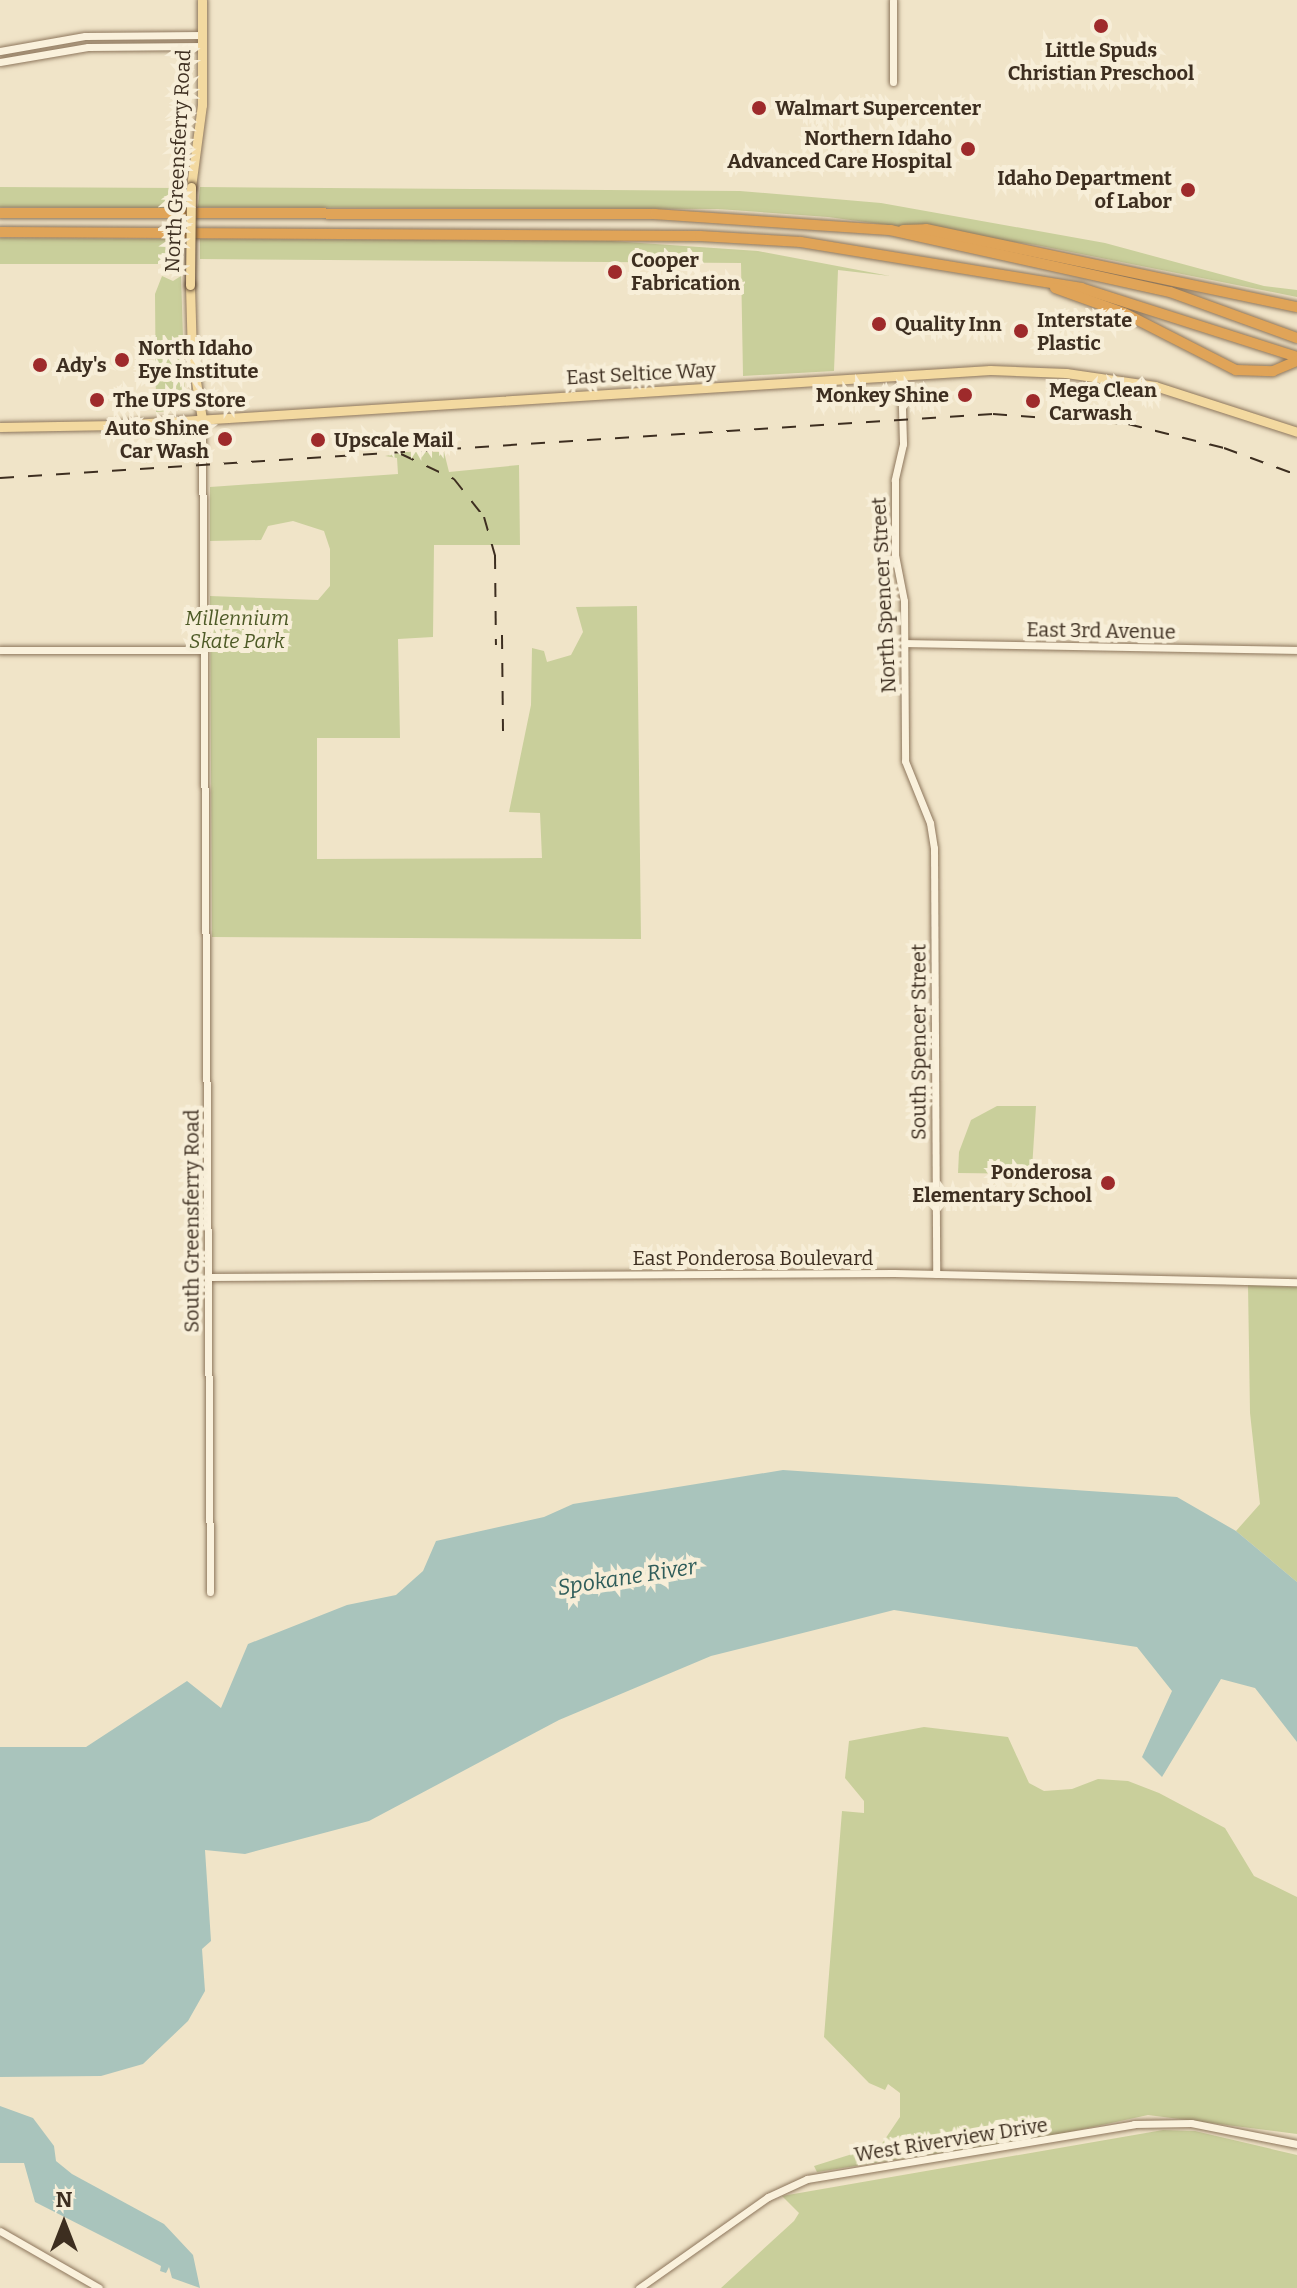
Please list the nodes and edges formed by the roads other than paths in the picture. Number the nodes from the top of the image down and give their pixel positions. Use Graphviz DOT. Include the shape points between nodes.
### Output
graph roads {
  1 [pos="202,0"];
  2 [pos="893,0"];
  3 [pos="202,40"];
  4 [pos="0,51"];
  5 [pos="0,62"];
  6 [pos="893,82"];
  7 [pos="0,213"];
  8 [pos="890,230"];
  9 [pos="0,232"];
  10 [pos="1007,273"];
  11 [pos="1297,307"];
  12 [pos="1293,336"];
  13 [pos="1297,359"];
  14 [pos="901,375"];
  15 [pos="202,419"];
  16 [pos="0,427"];
  17 [pos="1297,434"];
  18 [pos="905,643"];
  19 [pos="0,650"];
  20 [pos="204,650"];
  21 [pos="1297,650"];
  22 [pos="206,850"];
  23 [pos="935,905"];
  24 [pos="936,1274"];
  25 [pos="209,1277"];
  26 [pos="1297,1282"];
  27 [pos="210,1592"];
  28 [pos="1297,2144"];
  29 [pos="0,2231"];
  30 [pos="99,2288"];
  31 [pos="639,2288"];
  1 -- 3 [label="main road, North Greensferry Road"];
  2 -- 6 [label="street"];
  3 -- 4 [label="street" via="85,36"];
  3 -- 5 [label="street" via="88,47"];
  3 -- 15 [label="main road, North Greensferry Road, bridge" via="190,285 192,356"];
  7 -- 8 [label="highway" via="655,214"];
  8 -- 11 [label="highway" via="926,229"];
  8 -- 12 [label="highway" via="1170,292"];
  9 -- 10 [label="highway" via="700,236 801,242"];
  10 -- 13 [label="highway" via="1146,306"];
  10 -- 13 [label="highway" via="1124,313 1236,370 1273,371"];
  14 -- 15 [label="main road, East Seltice Way"];
  14 -- 17 [label="main road, East Seltice Way" via="1009,370 1109,378 1178,391"];
  14 -- 18 [label="street, North Spencer Street" via="903,444 895,480 895,555 904,598"];
  15 -- 16 [label="main road, East Seltice Way"];
  15 -- 20 [label="street, North Greensferry Road"];
  18 -- 21 [label="street, East 3rd Avenue"];
  18 -- 23 [label="street, North Spencer Street" via="905,761 932,830"];
  19 -- 20 [label="street"];
  20 -- 22 [label="street, North Greensferry Road"];
  22 -- 25 [label="street, South Greensferry Road"];
  23 -- 24 [label="street, South Spencer Street"];
  24 -- 25 [label="street, East Ponderosa Boulevard"];
  24 -- 26 [label="street, East Ponderosa Boulevard"];
  25 -- 27 [label="street, South Greensferry Road"];
  28 -- 31 [label="street, West Riverview Drive" via="1191,2123 1134,2124 807,2179 768,2197"];
  29 -- 30 [label="street"];
}
